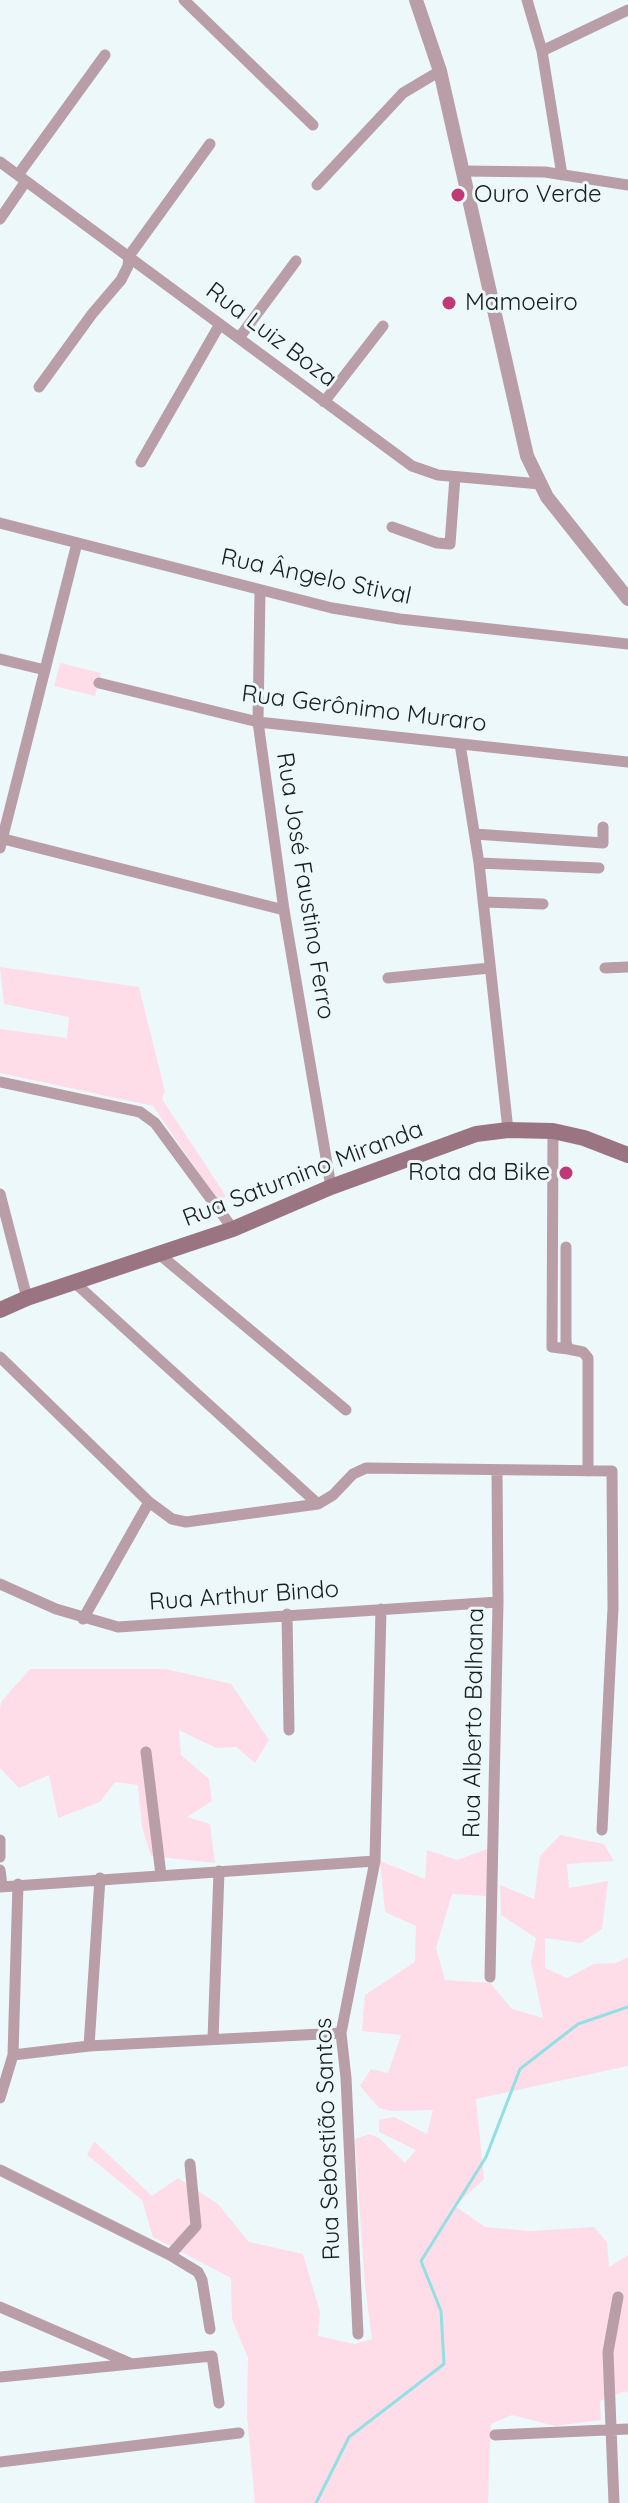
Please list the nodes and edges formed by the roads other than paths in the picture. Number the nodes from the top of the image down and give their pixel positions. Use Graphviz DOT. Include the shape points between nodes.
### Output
graph roads {
  1 [pos="184,0"];
  2 [pos="416,0"];
  3 [pos="527,0"];
  4 [pos="628,10"];
  5 [pos="542,51"];
  6 [pos="105,55"];
  7 [pos="440,71"];
  8 [pos="313,125"];
  9 [pos="210,144"];
  10 [pos="0,162"];
  11 [pos="463,171"];
  12 [pos="562,175"];
  13 [pos="22,178"];
  14 [pos="317,185"];
  15 [pos="628,185"];
  16 [pos="0,219"];
  17 [pos="129,256"];
  18 [pos="296,261"];
  19 [pos="220,324"];
  20 [pos="383,326"];
  21 [pos="239,338"];
  22 [pos="39,387"];
  23 [pos="324,402"];
  24 [pos="141,462"];
  25 [pos="455,477"];
  26 [pos="540,484"];
  27 [pos="0,523"];
  28 [pos="392,527"];
  29 [pos="77,543"];
  30 [pos="260,590"];
  31 [pos="628,599"];
  32 [pos="628,644"];
  33 [pos="0,659"];
  34 [pos="45,670"];
  35 [pos="99,683"];
  36 [pos="258,722"];
  37 [pos="460,744"];
  38 [pos="628,762"];
  39 [pos="603,827"];
  40 [pos="475,834"];
  41 [pos="1,841"];
  42 [pos="479,863"];
  43 [pos="599,868"];
  44 [pos="483,902"];
  45 [pos="543,904"];
  46 [pos="284,910"];
  47 [pos="628,967"];
  48 [pos="490,968"];
  49 [pos="605,968"];
  50 [pos="388,978"];
  51 [pos="0,1082"];
  52 [pos="508,1130"];
  53 [pos="553,1131"];
  54 [pos="628,1155"];
  55 [pos="331,1187"];
  56 [pos="0,1194"];
  57 [pos="233,1229"];
  58 [pos="566,1247"];
  59 [pos="159,1254"];
  60 [pos="74,1282"];
  61 [pos="27,1298"];
  62 [pos="0,1310"];
  63 [pos="568,1349"];
  64 [pos="0,1357"];
  65 [pos="346,1410"];
  66 [pos="497,1470"];
  67 [pos="588,1471"];
  68 [pos="149,1502"];
  69 [pos="318,1504"];
  70 [pos="0,1584"];
  71 [pos="498,1602"];
  72 [pos="613,1608"];
  73 [pos="628,1608"];
  74 [pos="381,1609"];
  75 [pos="287,1614"];
  76 [pos="83,1619"];
  77 [pos="289,1730"];
  78 [pos="146,1752"];
  79 [pos="602,1830"];
  80 [pos="0,1840"];
  81 [pos="0,1857"];
  82 [pos="375,1861"];
  83 [pos="0,1870"];
  84 [pos="219,1871"];
  85 [pos="161,1875"];
  86 [pos="100,1878"];
  87 [pos="18,1884"];
  88 [pos="1,1886"];
  89 [pos="490,1977"];
  90 [pos="341,2033"];
  91 [pos="213,2039"];
  92 [pos="89,2046"];
  93 [pos="13,2055"];
  94 [pos="0,2098"];
  95 [pos="190,2164"];
  96 [pos="0,2170"];
  97 [pos="170,2255"];
  98 [pos="618,2297"];
  99 [pos="0,2307"];
  100 [pos="210,2329"];
  101 [pos="358,2334"];
  102 [pos="133,2365"];
  103 [pos="0,2377"];
  104 [pos="219,2403"];
  105 [pos="611,2429"];
  106 [pos="628,2429"];
  107 [pos="239,2433"];
  108 [pos="495,2435"];
  109 [pos="0,2462"];
  110 [pos="614,2503"];
  1 -- 8 [label="street"];
  2 -- 7 [label="street"];
  3 -- 5 [label="street"];
  4 -- 5 [label="street"];
  5 -- 12 [label="street"];
  6 -- 13 [label="street"];
  7 -- 11 [label="street"];
  7 -- 14 [label="street" via="403,93"];
  9 -- 17 [label="street"];
  10 -- 13 [label="street, Rua Luiz Boza"];
  11 -- 12 [label="street"];
  11 -- 26 [label="street" via="519,430"];
  12 -- 15 [label="street"];
  13 -- 16 [label="street"];
  13 -- 17 [label="street, Rua Luiz Boza"];
  17 -- 19 [label="street, Rua Luiz Boza"];
  17 -- 22 [label="street" via="121,280"];
  18 -- 21 [label="street"];
  19 -- 21 [label="street, Rua Luiz Boza"];
  19 -- 24 [label="street"];
  20 -- 23 [label="street"];
  21 -- 23 [label="street, Rua Luiz Boza"];
  23 -- 25 [label="street, Rua Luiz Boza" via="412,466"];
  25 -- 26 [label="street, Rua Luiz Boza"];
  25 -- 28 [label="street" via="450,544"];
  26 -- 31 [label="street"];
  27 -- 29 [label="street, Rua Ângelo Stival"];
  29 -- 30 [label="street, Rua Ângelo Stival"];
  29 -- 34 [label="street"];
  30 -- 32 [label="street, Rua Ângelo Stival" via="400,619"];
  30 -- 36 [label="street, Rua José Faustino Ferro"];
  33 -- 34 [label="street"];
  34 -- 41 [label="street"];
  35 -- 36 [label="street, Rua Gerônimo Muraro"];
  36 -- 37 [label="street, Rua Gerônimo Muraro"];
  36 -- 46 [label="street, Rua José Faustino Ferro"];
  37 -- 38 [label="street, Rua Gerônimo Muraro"];
  37 -- 40 [label="street"];
  39 -- 40 [label="street" via="603,843"];
  40 -- 42 [label="street"];
  41 -- 46 [label="street"];
  42 -- 43 [label="street"];
  42 -- 44 [label="street"];
  44 -- 45 [label="street"];
  44 -- 48 [label="street"];
  46 -- 55 [label="street, Rua José Faustino Ferro"];
  47 -- 49 [label="street"];
  48 -- 50 [label="street"];
  48 -- 52 [label="street"];
  51 -- 57 [label="street" via="140,1112 155,1123"];
  52 -- 53 [label="main road, Rua Saturnino Miranda"];
  52 -- 55 [label="main road, Rua Saturnino Miranda" via="476,1134"];
  53 -- 54 [label="main road, Rua Saturnino Miranda"];
  53 -- 63 [label="street" via="552,1347"];
  55 -- 57 [label="main road, Rua Saturnino Miranda"];
  56 -- 61 [label="street"];
  57 -- 59 [label="main road, Rua Saturnino Miranda"];
  58 -- 63 [label="street"];
  59 -- 60 [label="main road, Rua Saturnino Miranda"];
  59 -- 65 [label="street"];
  60 -- 61 [label="main road, Rua Saturnino Miranda"];
  60 -- 69 [label="street"];
  61 -- 62 [label="main road, Rua Saturnino Miranda"];
  63 -- 67 [label="street" via="588,1358"];
  64 -- 68 [label="street"];
  66 -- 67 [label="street"];
  66 -- 69 [label="street" via="366,1468"];
  66 -- 71 [label="street, Rua Alberto Balhana"];
  67 -- 72 [label="street" via="612,1471"];
  68 -- 69 [label="street" via="172,1519 186,1522"];
  68 -- 76 [label="street"];
  70 -- 76 [label="street, Rua Arthur Bindo"];
  71 -- 74 [label="street, Rua Arthur Bindo"];
  71 -- 89 [label="street, Rua Alberto Balhana"];
  72 -- 73 [label="street"];
  72 -- 79 [label="street"];
  74 -- 75 [label="street, Rua Arthur Bindo"];
  74 -- 82 [label="street, Rua Sebastião Santos"];
  75 -- 76 [label="street, Rua Arthur Bindo" via="118,1627"];
  75 -- 77 [label="street"];
  78 -- 85 [label="street"];
  80 -- 81 [label="street"];
  82 -- 84 [label="street"];
  82 -- 90 [label="street, Rua Sebastião Santos"];
  83 -- 88 [label="street"];
  84 -- 85 [label="street"];
  84 -- 91 [label="street"];
  85 -- 86 [label="street"];
  86 -- 87 [label="street"];
  86 -- 92 [label="street"];
  87 -- 88 [label="street"];
  87 -- 93 [label="street"];
  90 -- 91 [label="street"];
  90 -- 101 [label="street, Rua Sebastião Santos"];
  91 -- 92 [label="street"];
  92 -- 93 [label="street"];
  93 -- 94 [label="street"];
  95 -- 97 [label="street" via="196,2226"];
  96 -- 97 [label="street"];
  97 -- 100 [label="street" via="201,2275"];
  98 -- 105 [label="street" via="608,2352"];
  99 -- 102 [label="street"];
  102 -- 103 [label="street"];
  102 -- 104 [label="street" via="212,2356"];
  105 -- 106 [label="street"];
  105 -- 108 [label="street"];
  105 -- 110 [label="street"];
  107 -- 109 [label="street"];
}
